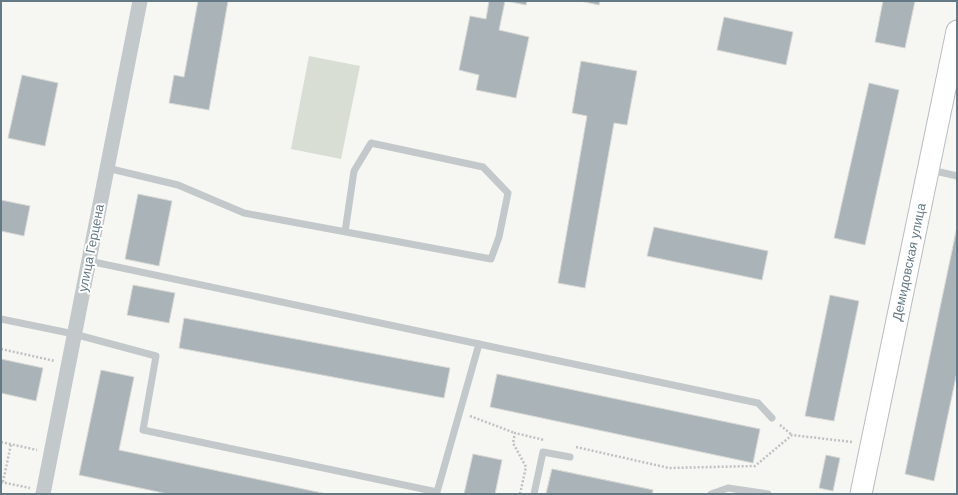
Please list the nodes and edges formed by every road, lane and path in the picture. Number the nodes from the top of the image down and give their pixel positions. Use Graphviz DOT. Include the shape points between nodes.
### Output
graph roads {
  1 [pos="140,1"];
  2 [pos="957,31"];
  3 [pos="107,168"];
  4 [pos="929,170"];
  5 [pos="957,176"];
  6 [pos="345,232"];
  7 [pos="89,261"];
  8 [pos="1,319"];
  9 [pos="74,334"];
  10 [pos="479,344"];
  11 [pos="1,349"];
  12 [pos="68,364"];
  13 [pos="460,412"];
  14 [pos="772,418"];
  15 [pos="515,433"];
  16 [pos="792,435"];
  17 [pos="546,440"];
  18 [pos="1,442"];
  19 [pos="852,442"];
  20 [pos="11,444"];
  21 [pos="569,445"];
  22 [pos="51,452"];
  23 [pos="570,457"];
  24 [pos="3,482"];
  25 [pos="43,494"];
  26 [pos="520,494"];
  27 [pos="534,494"];
  28 [pos="711,494"];
  29 [pos="768,494"];
  30 [pos="861,494"];
  1 -- 3 [label="street, улица Герцена"];
  2 -- 4 [label="street, Демидовская улица"];
  3 -- 6 [label="lane" via="178,185 244,213"];
  3 -- 7 [label="street, улица Герцена"];
  4 -- 5 [label="lane"];
  4 -- 30 [label="street, Демидовская улица"];
  6 -- 6 [label="lane" via="491,259 499,237 508,193 483,167 371,143 354,171"];
  7 -- 9 [label="street, улица Герцена"];
  7 -- 10 [label="lane"];
  8 -- 9 [label="lane"];
  9 -- 12 [label="street, улица Герцена"];
  9 -- 13 [label="lane" via="156,356 143,430 437,492"];
  10 -- 13 [label="lane"];
  10 -- 14 [label="lane" via="758,403"];
  11 -- 12 [label="path"];
  12 -- 22 [label="street, улица Герцена"];
  13 -- 15 [label="path"];
  14 -- 16 [label="path"];
  15 -- 17 [label="path"];
  15 -- 26 [label="path" via="513,443 526,467"];
  16 -- 19 [label="path"];
  16 -- 21 [label="path" via="755,466 670,468"];
  18 -- 20 [label="path"];
  20 -- 22 [label="path"];
  20 -- 24 [label="path"];
  22 -- 25 [label="street, улица Герцена"];
  23 -- 27 [label="lane" via="543,452"];
  28 -- 29 [label="lane" via="728,488"];
}
